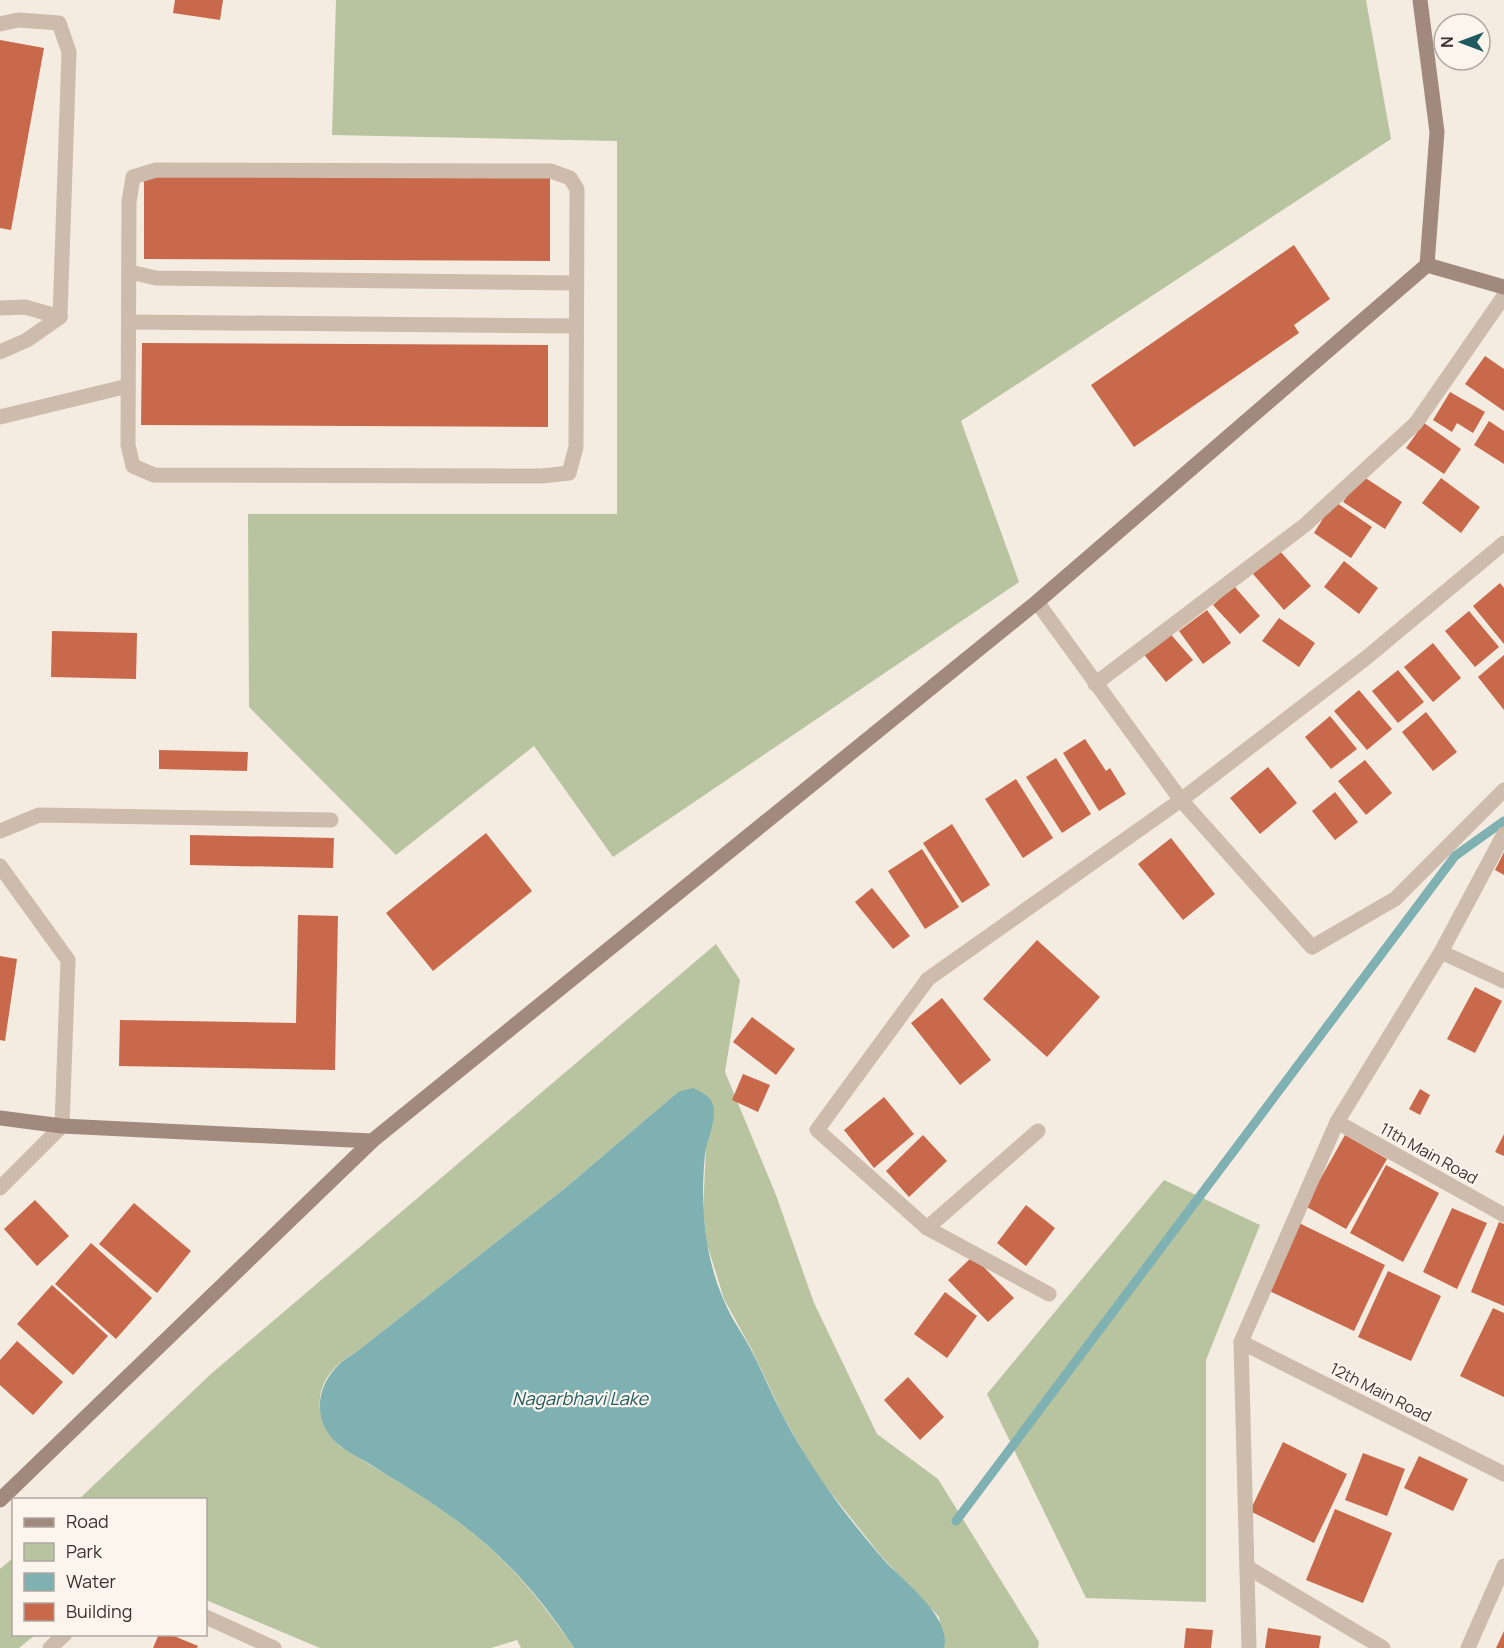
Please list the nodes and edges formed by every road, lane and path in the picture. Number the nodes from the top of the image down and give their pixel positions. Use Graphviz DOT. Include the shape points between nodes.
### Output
graph roads {
  1 [pos="1420,0"];
  2 [pos="0,24"];
  3 [pos="1427,265"];
  4 [pos="130,272"];
  5 [pos="576,283"];
  6 [pos="1504,287"];
  7 [pos="1504,296"];
  8 [pos="0,308"];
  9 [pos="60,317"];
  10 [pos="130,322"];
  11 [pos="576,326"];
  12 [pos="0,352"];
  13 [pos="128,386"];
  14 [pos="0,417"];
  15 [pos="1504,543"];
  16 [pos="1037,602"];
  17 [pos="1095,684"];
  18 [pos="1504,790"];
  19 [pos="1180,800"];
  20 [pos="331,820"];
  21 [pos="0,831"];
  22 [pos="1504,834"];
  23 [pos="0,866"];
  24 [pos="1441,952"];
  25 [pos="1504,981"];
  26 [pos="0,1118"];
  27 [pos="1337,1122"];
  28 [pos="62,1126"];
  29 [pos="1038,1131"];
  30 [pos="372,1141"];
  31 [pos="0,1188"];
  32 [pos="1504,1215"];
  33 [pos="927,1228"];
  34 [pos="1049,1294"];
  35 [pos="1241,1342"];
  36 [pos="1504,1474"];
  37 [pos="0,1500"];
  38 [pos="1504,1566"];
  39 [pos="1247,1567"];
  40 [pos="207,1617"];
  41 [pos="64,1636"];
  42 [pos="50,1648"];
  43 [pos="274,1648"];
  44 [pos="1249,1648"];
  45 [pos="1383,1648"];
  46 [pos="1468,1648"];
  1 -- 3 [label="street" via="1437,132"];
  2 -- 9 [label="street" via="18,20 59,23 69,52"];
  3 -- 6 [label="street"];
  3 -- 16 [label="street"];
  4 -- 5 [label="street" via="156,278"];
  4 -- 5 [label="street" via="129,202 133,177 156,170 551,171 570,177 577,189"];
  4 -- 10 [label="street"];
  5 -- 11 [label="street"];
  7 -- 17 [label="street" via="1416,423 1305,525"];
  8 -- 9 [label="street" via="25,307"];
  9 -- 12 [label="street" via="27,340"];
  10 -- 11 [label="street"];
  10 -- 13 [label="street"];
  11 -- 13 [label="street" via="576,447 569,473 154,475 133,466 128,445"];
  13 -- 14 [label="street"];
  15 -- 19 [label="street" via="1366,658"];
  16 -- 17 [label="street"];
  16 -- 30 [label="street"];
  17 -- 19 [label="street"];
  18 -- 19 [label="street" via="1395,899 1312,946"];
  19 -- 33 [label="street" via="928,979 818,1131"];
  20 -- 21 [label="street" via="39,815"];
  22 -- 24 [label="street"];
  23 -- 28 [label="street" via="68,960"];
  24 -- 25 [label="street"];
  24 -- 27 [label="street"];
  26 -- 28 [label="street"];
  27 -- 32 [label="street, 11th Main Road"];
  27 -- 35 [label="street"];
  28 -- 30 [label="street"];
  28 -- 31 [label="street"];
  29 -- 33 [label="street"];
  30 -- 37 [label="street"];
  33 -- 34 [label="street"];
  35 -- 36 [label="street, 12th Main Road"];
  35 -- 39 [label="street"];
  38 -- 46 [label="street"];
  39 -- 44 [label="street"];
  39 -- 45 [label="street"];
  40 -- 43 [label="street"];
  41 -- 42 [label="street"];
}
